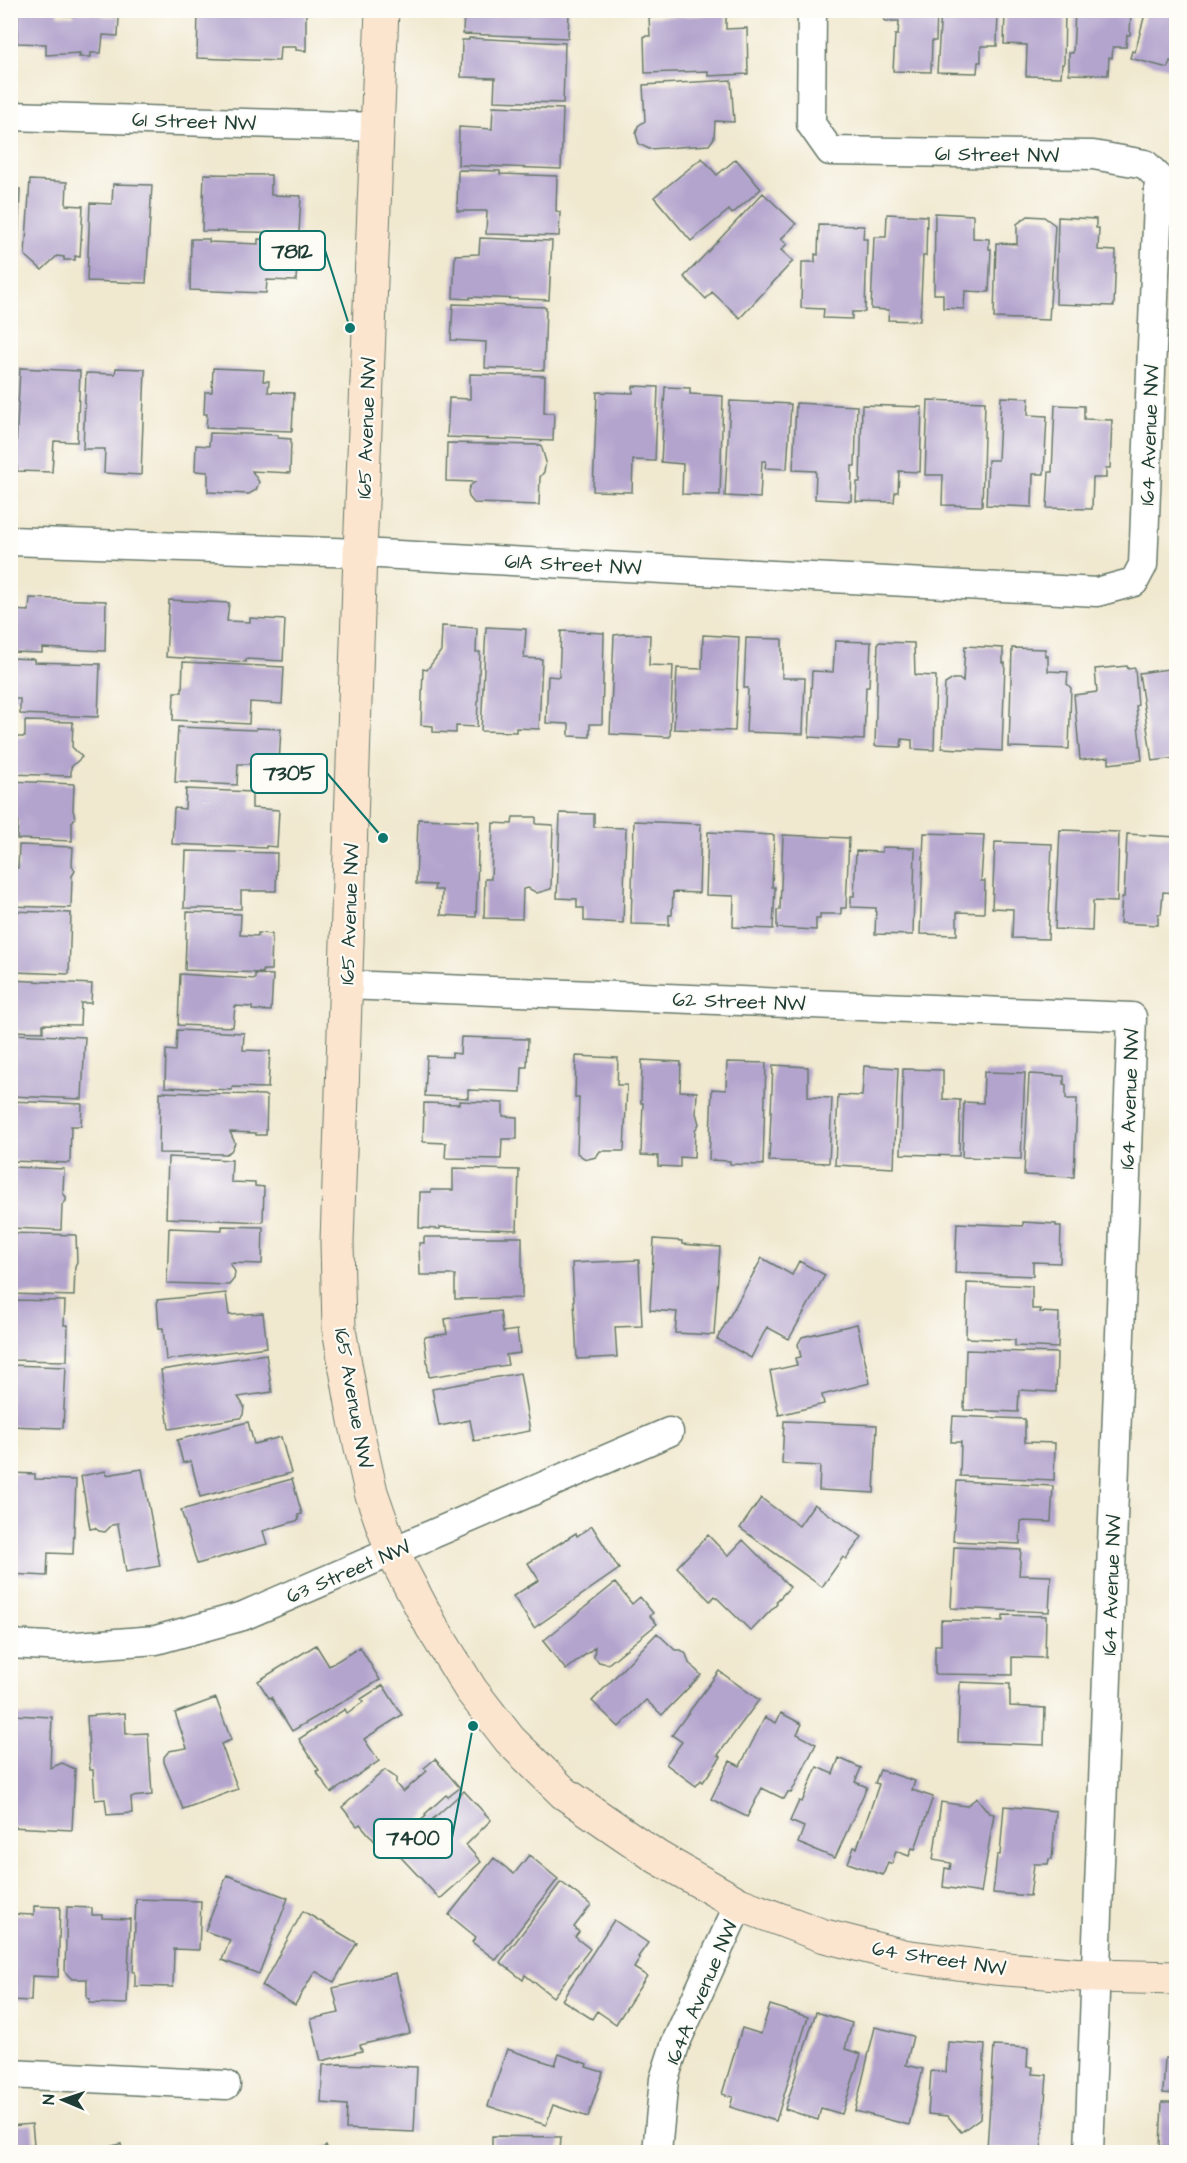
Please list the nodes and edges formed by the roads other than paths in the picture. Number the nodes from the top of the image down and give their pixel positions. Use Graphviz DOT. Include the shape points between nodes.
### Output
graph roads {
  1 [pos="382,10"];
  2 [pos="812,10"];
  3 [pos="10,116"];
  4 [pos="378,127"];
  5 [pos="1159,178"];
  6 [pos="10,541"];
  7 [pos="360,553"];
  8 [pos="1134,582"];
  9 [pos="346,985"];
  10 [pos="1132,1017"];
  11 [pos="669,1432"];
  12 [pos="392,1552"];
  13 [pos="10,1644"];
  14 [pos="510,1740"];
  15 [pos="739,1904"];
  16 [pos="1096,1976"];
  17 [pos="1176,1978"];
  18 [pos="10,2074"];
  19 [pos="226,2085"];
  20 [pos="657,2152"];
  21 [pos="1089,2152"];
  1 -- 4 [label="street, 165 Avenue NW"];
  2 -- 5 [label="street, 61 Street NW" via="811,124 830,151 1093,155 1145,164"];
  3 -- 4 [label="street, 61 Street NW"];
  4 -- 7 [label="street, 165 Avenue NW"];
  5 -- 8 [label="street, 164 Avenue NW" via="1143,565"];
  6 -- 7 [label="street, 61A Street NW"];
  7 -- 8 [label="street, 61A Street NW" via="1097,592"];
  7 -- 9 [label="street, 165 Avenue NW"];
  9 -- 10 [label="street, 62 Street NW"];
  9 -- 12 [label="street, 165 Avenue NW" via="339,1329 359,1442"];
  10 -- 16 [label="street, 164 Avenue NW"];
  11 -- 12 [label="street, 63 Street NW"];
  12 -- 13 [label="street, 63 Street NW" via="243,1616 156,1640 64,1647"];
  12 -- 14 [label="street, 165 Avenue NW" via="432,1628 471,1690"];
  14 -- 15 [label="street, 64 Street NW" via="564,1793 657,1857"];
  15 -- 16 [label="street, 64 Street NW" via="821,1935 904,1956"];
  15 -- 20 [label="street, 164A Avenue NW" via="676,2042 664,2079"];
  16 -- 17 [label="street, 64 Street NW"];
  16 -- 21 [label="street, 164 Avenue NW"];
  18 -- 19 [label="street"];
}
